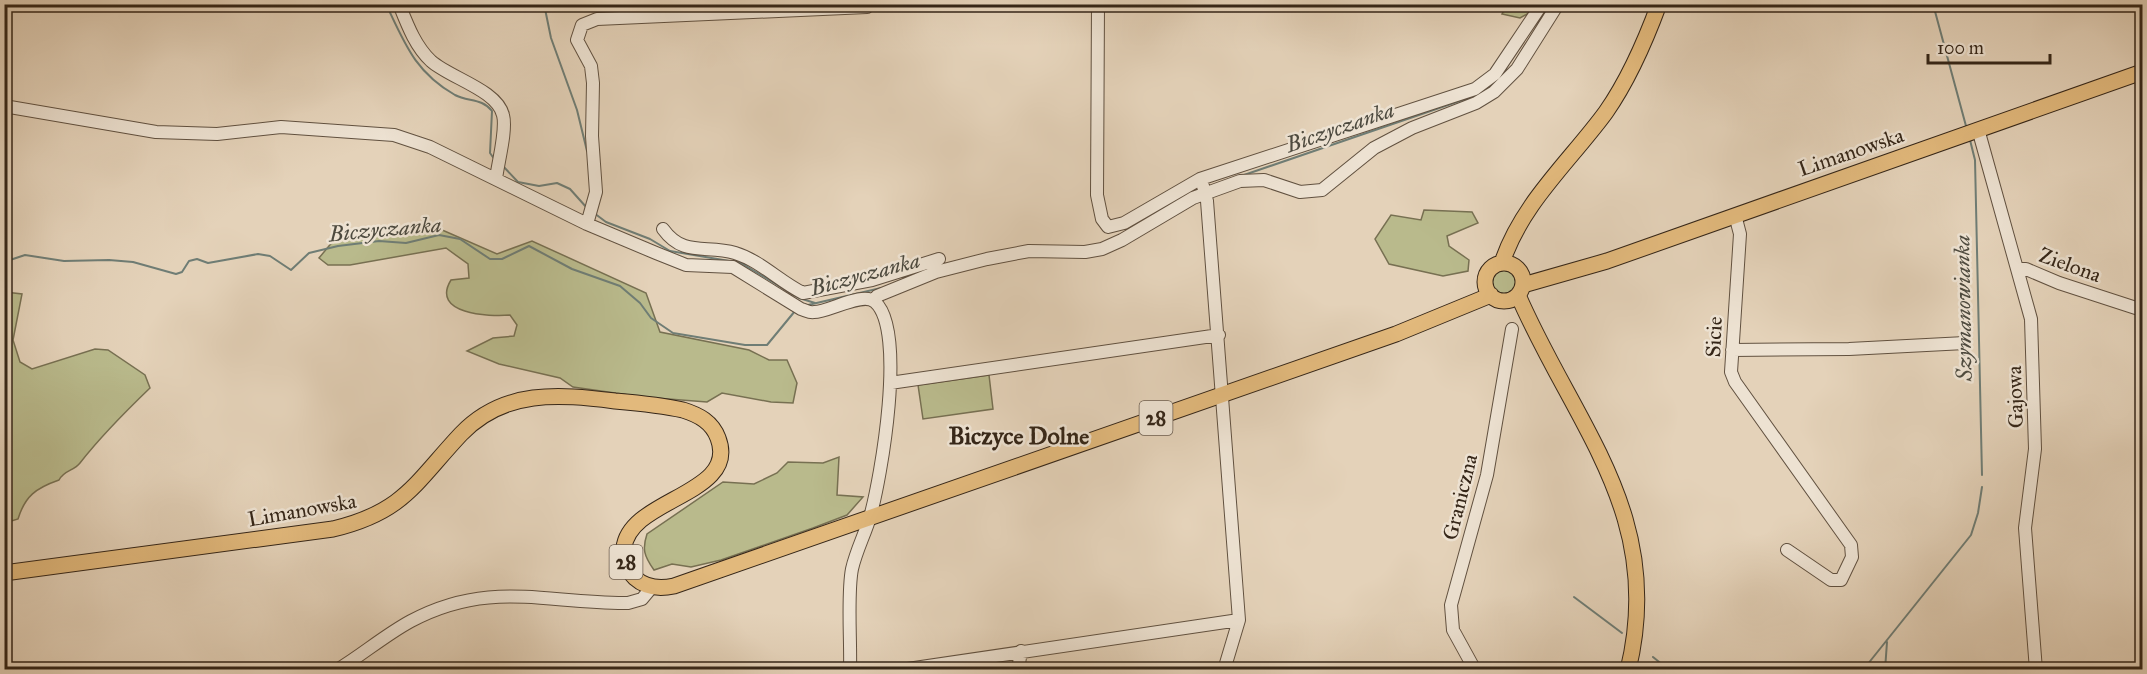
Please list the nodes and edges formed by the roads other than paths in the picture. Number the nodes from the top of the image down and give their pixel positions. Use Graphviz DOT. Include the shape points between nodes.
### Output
graph roads {
  1 [pos="399,4"];
  2 [pos="1098,4"];
  3 [pos="1542,4"];
  4 [pos="1558,4"];
  5 [pos="1659,4"];
  6 [pos="867,7"];
  7 [pos="2142,72"];
  8 [pos="4,106"];
  9 [pos="1978,129"];
  10 [pos="497,168"];
  11 [pos="1200,179"];
  12 [pos="1206,193"];
  13 [pos="590,213"];
  14 [pos="1735,215"];
  15 [pos="663,230"];
  16 [pos="735,253"];
  17 [pos="939,259"];
  18 [pos="733,267"];
  19 [pos="2019,269"];
  20 [pos="1514,280"];
  21 [pos="1488,290"];
  22 [pos="874,291"];
  23 [pos="2142,310"];
  24 [pos="1512,329"];
  25 [pos="1219,335"];
  26 [pos="1965,343"];
  27 [pos="1732,350"];
  28 [pos="890,383"];
  29 [pos="1223,394"];
  30 [pos="870,519"];
  31 [pos="1787,550"];
  32 [pos="4,573"];
  33 [pos="652,587"];
  34 [pos="1239,620"];
  35 [pos="1021,651"];
  36 [pos="337,669"];
  37 [pos="850,669"];
  38 [pos="901,669"];
  39 [pos="1018,669"];
  40 [pos="1224,669"];
  41 [pos="1475,669"];
  42 [pos="1628,669"];
  43 [pos="2036,669"];
  1 -- 10 [label="street" via="418,45 430,60 500,106 504,119"];
  2 -- 11 [label="street" via="1097,195 1102,219 1108,227 1124,223"];
  3 -- 11 [label="street" via="1495,74 1475,89"];
  4 -- 12 [label="street" via="1517,69 1494,92 1374,148 1322,190 1300,192 1254,179"];
  5 -- 20 [label="main road" via="1629,75 1607,110 1546,186 1514,236"];
  6 -- 13 [label="street" via="597,19 582,25 577,40 591,66 593,83 596,192"];
  7 -- 9 [label="main road, Limanowska"];
  8 -- 10 [label="street" via="156,132 217,134 281,127 394,135"];
  9 -- 14 [label="main road, Limanowska"];
  9 -- 19 [label="street, Gajowa"];
  10 -- 13 [label="street"];
  11 -- 12 [label="street"];
  12 -- 22 [label="street" via="1102,249 1029,251"];
  12 -- 25 [label="street"];
  13 -- 18 [label="street" via="686,265"];
  14 -- 20 [label="main road, Limanowska" via="1573,272"];
  14 -- 27 [label="street, Sicie" via="1740,234"];
  15 -- 16 [label="street" via="684,248"];
  16 -- 18 [label="street"];
  16 -- 22 [label="street" via="804,293"];
  17 -- 22 [label="street"];
  18 -- 22 [label="street" via="813,313 868,298"];
  19 -- 23 [label="street, Zielona" via="2026,268"];
  19 -- 43 [label="street, Gajowa" via="2031,319 2034,379 2035,449 2025,528"];
  20 -- 21 [label="main road, Limanowska" via="1499,300"];
  20 -- 21 [label="main road, 28" via="1488,272"];
  20 -- 42 [label="main road" via="1535,336 1596,441 1627,524 1636,584 1635,628"];
  21 -- 29 [label="main road, 28" via="1396,334"];
  22 -- 28 [label="street" via="889,337"];
  24 -- 41 [label="street, Graniczna" via="1488,475 1451,605 1453,630"];
  25 -- 28 [label="street"];
  25 -- 29 [label="street"];
  26 -- 27 [label="street"];
  27 -- 31 [label="street, Sicie" via="1731,372 1735,382 1851,545 1852,557 1841,580 1831,580"];
  28 -- 30 [label="street" via="888,428"];
  29 -- 30 [label="main road, 28"];
  29 -- 34 [label="street"];
  30 -- 33 [label="main road, 28" via="688,582"];
  30 -- 37 [label="street" via="852,568"];
  32 -- 33 [label="main road, Limanowska / 28" via="351,525 376,516 399,501 469,427 495,408 553,395 676,409 697,415 713,428 720,447 718,463 707,478 644,517 628,533 624,553 628,569"];
  33 -- 36 [label="street" via="642,599 628,603 520,595 465,600 410,622"];
  34 -- 35 [label="street"];
  34 -- 40 [label="street"];
  35 -- 38 [label="street"];
  35 -- 39 [label="street"];
}
